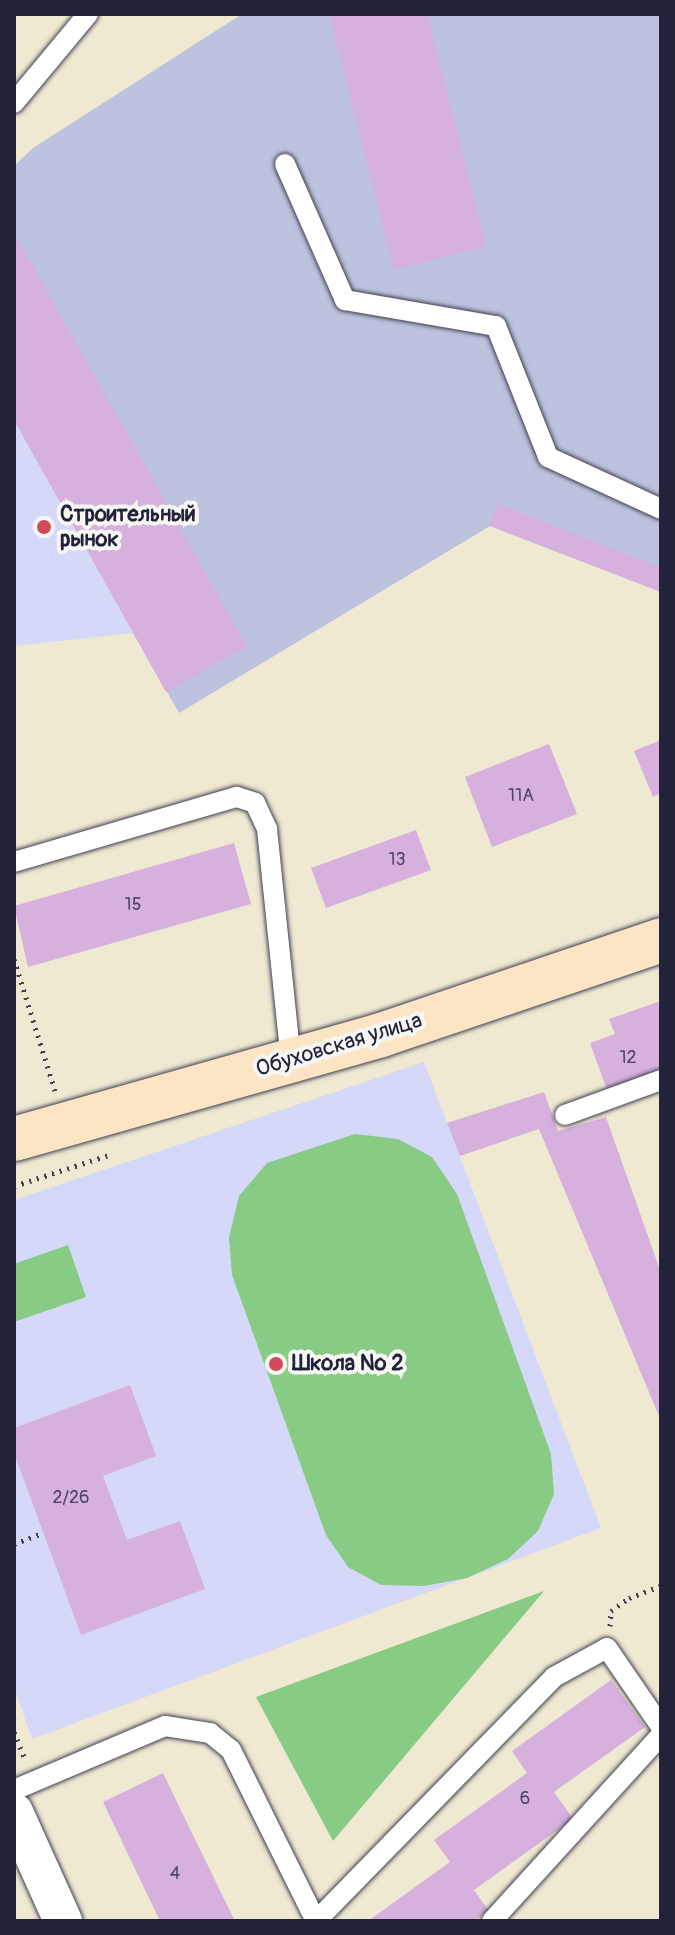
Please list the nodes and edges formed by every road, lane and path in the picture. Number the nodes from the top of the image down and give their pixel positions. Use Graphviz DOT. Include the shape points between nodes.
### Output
graph roads {
  1 [pos="88,14"];
  2 [pos="14,103"];
  3 [pos="285,164"];
  4 [pos="661,509"];
  5 [pos="14,862"];
  6 [pos="661,940"];
  7 [pos="14,959"];
  8 [pos="291,1061"];
  9 [pos="661,1080"];
  10 [pos="57,1096"];
  11 [pos="565,1115"];
  12 [pos="14,1139"];
  13 [pos="43,1533"];
  14 [pos="14,1544"];
  15 [pos="661,1586"];
  16 [pos="607,1648"];
  17 [pos="661,1727"];
  18 [pos="661,1735"];
  19 [pos="14,1790"];
  20 [pos="14,1812"];
  21 [pos="63,1921"];
  22 [pos="316,1921"];
  23 [pos="492,1921"];
  1 -- 2 [label="lane"];
  3 -- 4 [label="lane" via="345,300 496,326 548,457"];
  5 -- 8 [label="lane" via="237,797 255,803 267,829"];
  6 -- 8 [label="street, Обуховская улица"];
  7 -- 10 [label="path"];
  8 -- 12 [label="street, Обуховская улица"];
  9 -- 11 [label="lane"];
  13 -- 14 [label="path"];
  15 -- 16 [label="path" via="611,1611"];
  16 -- 17 [label="lane"];
  16 -- 22 [label="lane" via="554,1677"];
  18 -- 23 [label="lane"];
  19 -- 22 [label="lane" via="165,1726 210,1733 231,1750"];
  20 -- 21 [label="street"];
}
